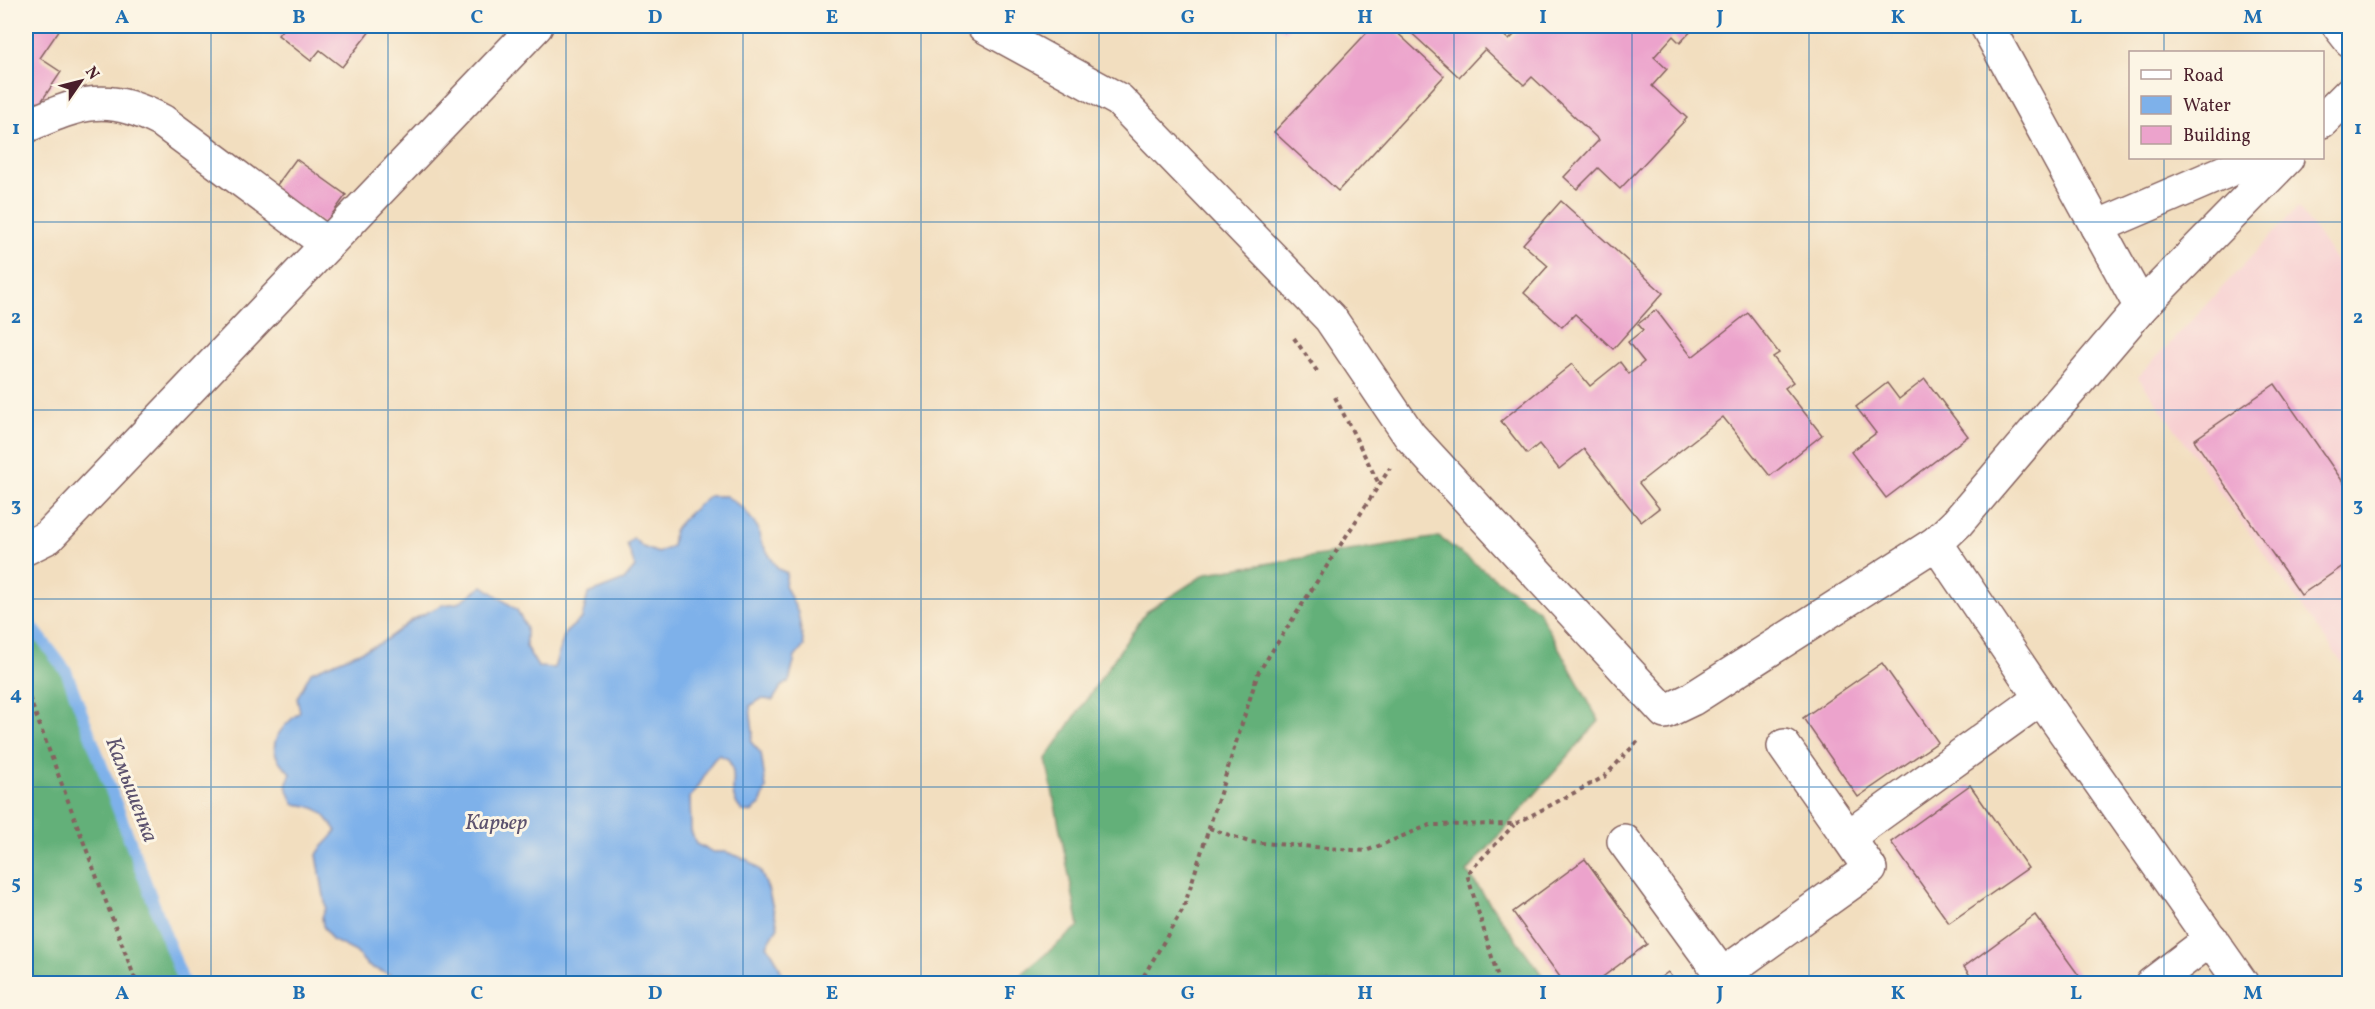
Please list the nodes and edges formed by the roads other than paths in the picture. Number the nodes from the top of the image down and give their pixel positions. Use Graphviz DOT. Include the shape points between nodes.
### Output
graph roads {
  1 [pos="536,26"];
  2 [pos="984,26"];
  3 [pos="1987,26"];
  4 [pos="2339,26"];
  5 [pos="2349,40"];
  6 [pos="2349,93"];
  7 [pos="2324,119"];
  8 [pos="26,126"];
  9 [pos="2255,159"];
  10 [pos="2286,159"];
  11 [pos="2097,227"];
  12 [pos="327,244"];
  13 [pos="2141,307"];
  14 [pos="1936,543"];
  15 [pos="26,548"];
  16 [pos="2041,698"];
  17 [pos="1784,746"];
  18 [pos="1848,837"];
  19 [pos="1624,841"];
  20 [pos="2211,939"];
  21 [pos="1725,979"];
  22 [pos="2152,984"];
  23 [pos="2242,984"];
  1 -- 12 [label="street"];
  2 -- 14 [label="street" via="1119,100 1330,318 1410,436 1665,712 1692,699"];
  3 -- 11 [label="street"];
  4 -- 5 [label="street"];
  6 -- 7 [label="street"];
  8 -- 12 [label="street" via="85,103 105,102 143,111 162,121"];
  9 -- 11 [label="street"];
  10 -- 13 [label="street"];
  11 -- 13 [label="street"];
  12 -- 15 [label="street" via="48,537"];
  13 -- 14 [label="street"];
  14 -- 16 [label="street"];
  16 -- 18 [label="street"];
  16 -- 20 [label="street"];
  17 -- 18 [label="street"];
  18 -- 21 [label="street" via="1870,869"];
  19 -- 21 [label="street"];
  20 -- 22 [label="street"];
  20 -- 23 [label="street"];
}
